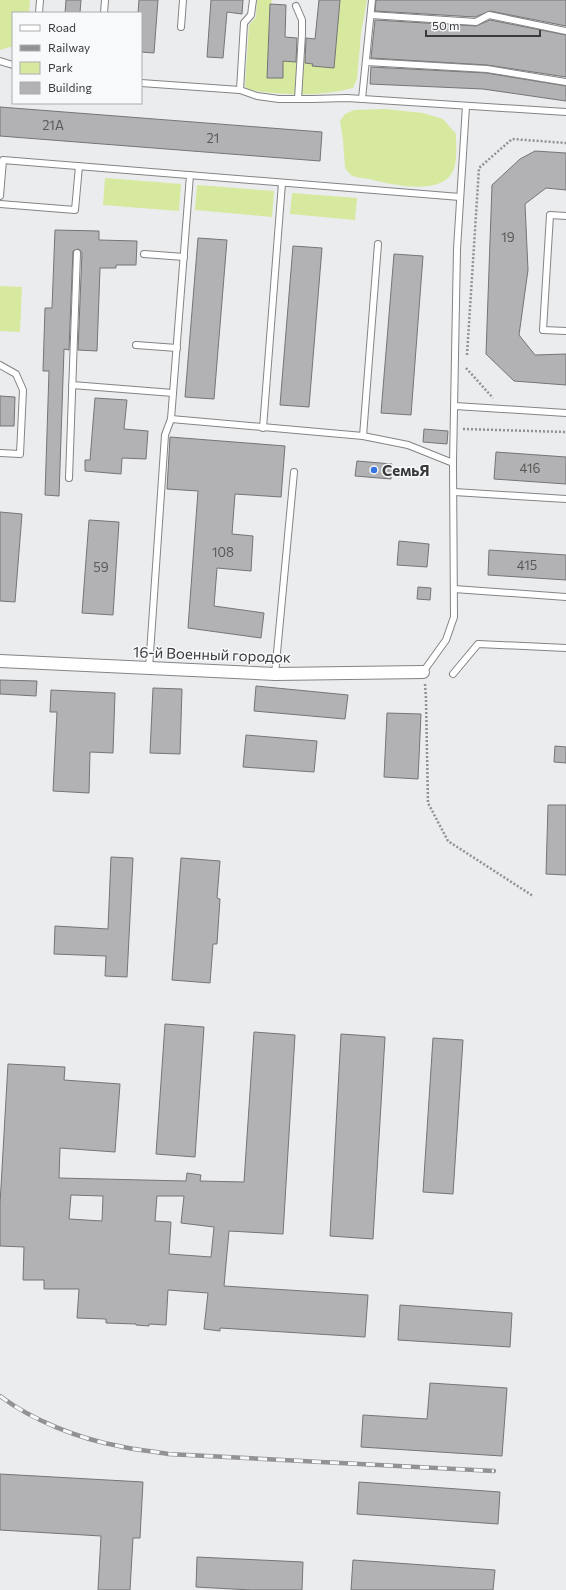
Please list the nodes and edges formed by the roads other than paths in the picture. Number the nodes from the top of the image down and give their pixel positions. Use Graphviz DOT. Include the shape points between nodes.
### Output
graph roads {
  1 [pos="40,0"];
  2 [pos="105,0"];
  3 [pos="183,0"];
  4 [pos="252,0"];
  5 [pos="372,0"];
  6 [pos="296,6"];
  7 [pos="39,12"];
  8 [pos="104,12"];
  9 [pos="371,15"];
  10 [pos="181,27"];
  11 [pos="566,31"];
  12 [pos="0,61"];
  13 [pos="366,62"];
  14 [pos="12,65"];
  15 [pos="566,82"];
  16 [pos="142,84"];
  17 [pos="240,90"];
  18 [pos="298,99"];
  19 [pos="362,99"];
  20 [pos="466,106"];
  21 [pos="566,112"];
  22 [pos="79,166"];
  23 [pos="190,175"];
  24 [pos="282,182"];
  25 [pos="0,196"];
  26 [pos="460,197"];
  27 [pos="0,204"];
  28 [pos="566,216"];
  29 [pos="378,244"];
  30 [pos="77,253"];
  31 [pos="144,254"];
  32 [pos="184,257"];
  33 [pos="566,331"];
  34 [pos="136,345"];
  35 [pos="177,348"];
  36 [pos="0,364"];
  37 [pos="72,385"];
  38 [pos="173,393"];
  39 [pos="455,406"];
  40 [pos="566,413"];
  41 [pos="171,419"];
  42 [pos="263,428"];
  43 [pos="363,436"];
  44 [pos="0,453"];
  45 [pos="453,463"];
  46 [pos="294,472"];
  47 [pos="69,478"];
  48 [pos="454,492"];
  49 [pos="566,499"];
  50 [pos="454,589"];
  51 [pos="566,597"];
  52 [pos="566,648"];
  53 [pos="0,661"];
  54 [pos="149,668"];
  55 [pos="423,672"];
  56 [pos="275,674"];
  57 [pos="452,674"];
  1 -- 7 [label="lane"];
  2 -- 8 [label="lane"];
  3 -- 10 [label="lane"];
  4 -- 17 [label="lane" via="251,15 244,23"];
  5 -- 9 [label="lane"];
  6 -- 18 [label="lane" via="302,20"];
  9 -- 11 [label="lane" via="476,22 489,15"];
  9 -- 13 [label="lane"];
  12 -- 14 [label="lane"];
  13 -- 15 [label="lane" via="487,69"];
  13 -- 19 [label="lane"];
  16 -- 17 [label="lane"];
  17 -- 18 [label="lane" via="257,96"];
  18 -- 19 [label="lane"];
  19 -- 20 [label="lane"];
  20 -- 21 [label="lane"];
  20 -- 26 [label="lane"];
  22 -- 23 [label="lane"];
  22 -- 25 [label="lane" via="3,160"];
  22 -- 27 [label="lane" via="75,210"];
  23 -- 24 [label="lane"];
  23 -- 32 [label="lane"];
  24 -- 26 [label="lane"];
  24 -- 42 [label="lane"];
  26 -- 39 [label="lane"];
  28 -- 33 [label="lane" via="550,215 543,330"];
  29 -- 43 [label="lane"];
  30 -- 37 [label="lane"];
  31 -- 32 [label="lane"];
  32 -- 35 [label="lane"];
  34 -- 35 [label="lane"];
  35 -- 38 [label="lane"];
  36 -- 44 [label="lane" via="16,374 23,390 20,454"];
  37 -- 38 [label="lane"];
  37 -- 47 [label="lane"];
  38 -- 41 [label="lane"];
  39 -- 40 [label="lane"];
  39 -- 45 [label="lane"];
  41 -- 42 [label="lane"];
  41 -- 54 [label="lane" via="165,435"];
  42 -- 43 [label="lane"];
  43 -- 45 [label="lane" via="408,445"];
  45 -- 48 [label="lane"];
  46 -- 56 [label="lane"];
  48 -- 49 [label="lane"];
  48 -- 50 [label="lane"];
  50 -- 51 [label="lane"];
  50 -- 55 [label="lane" via="454,617 446,640"];
  52 -- 57 [label="lane" via="478,644"];
  53 -- 54 [label="street, 16-й Военный городок"];
  54 -- 56 [label="street, 16-й Военный городок"];
  55 -- 56 [label="street, 16-й Военный городок"];
}
